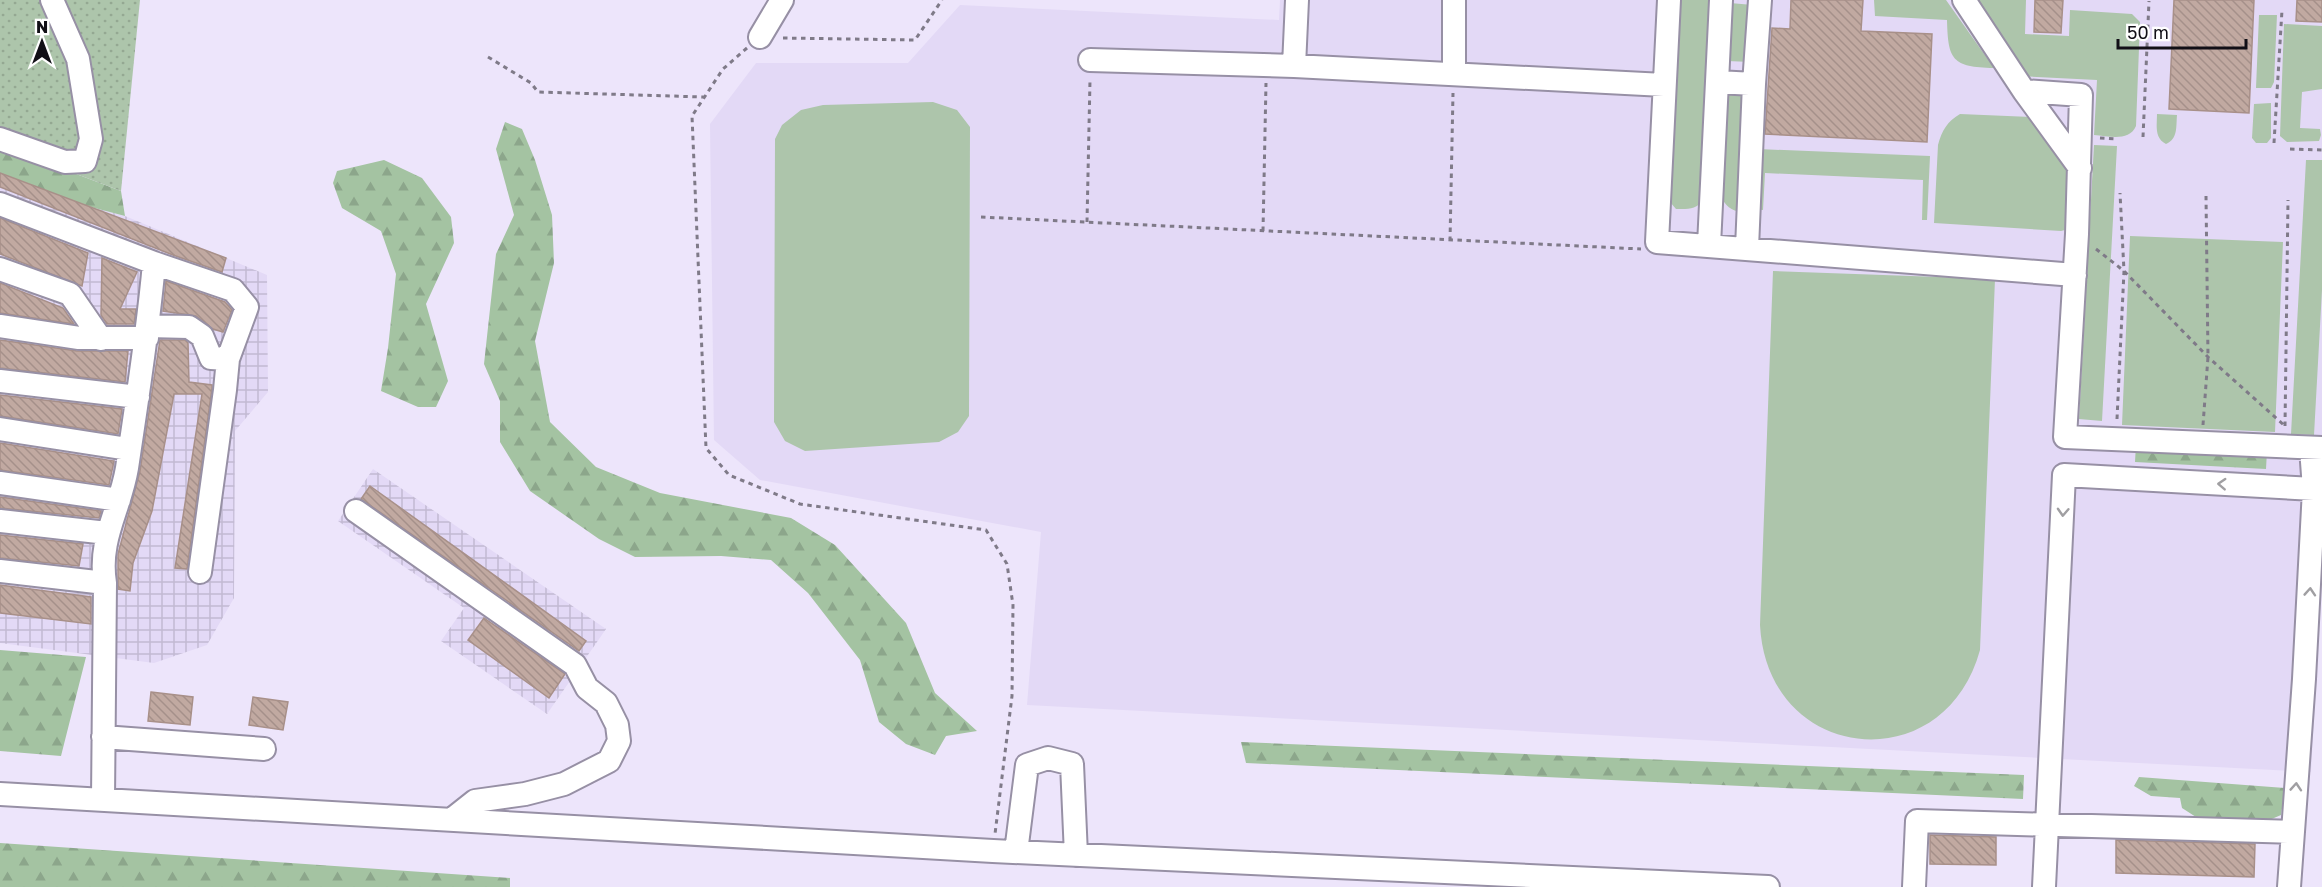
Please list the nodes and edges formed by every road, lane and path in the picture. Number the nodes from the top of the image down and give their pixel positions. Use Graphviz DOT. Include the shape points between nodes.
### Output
graph roads {
  1 [pos="52,0"];
  2 [pos="782,0"];
  3 [pos="942,0"];
  4 [pos="1297,0"];
  5 [pos="1454,0"];
  6 [pos="1668,0"];
  7 [pos="1721,0"];
  8 [pos="1760,0"];
  9 [pos="1964,0"];
  10 [pos="2149,1"];
  11 [pos="2282,10"];
  12 [pos="760,37"];
  13 [pos="488,57"];
  14 [pos="1090,60"];
  15 [pos="1267,66"];
  16 [pos="1294,66"];
  17 [pos="1454,74"];
  18 [pos="1717,82"];
  19 [pos="1754,84"];
  20 [pos="1664,85"];
  21 [pos="2024,92"];
  22 [pos="704,97"];
  23 [pos="2143,137"];
  24 [pos="0,139"];
  25 [pos="2274,143"];
  26 [pos="2290,149"];
  27 [pos="2322,150"];
  28 [pos="2080,168"];
  29 [pos="2120,193"];
  30 [pos="2206,196"];
  31 [pos="2288,200"];
  32 [pos="0,204"];
  33 [pos="981,217"];
  34 [pos="1087,222"];
  35 [pos="1263,231"];
  36 [pos="2077,234"];
  37 [pos="1450,241"];
  38 [pos="1657,242"];
  39 [pos="1709,245"];
  40 [pos="1747,248"];
  41 [pos="154,263"];
  42 [pos="0,269"];
  43 [pos="2124,271"];
  44 [pos="2075,275"];
  45 [pos="0,326"];
  46 [pos="148,332"];
  47 [pos="101,339"];
  48 [pos="2208,357"];
  49 [pos="228,359"];
  50 [pos="0,381"];
  51 [pos="138,398"];
  52 [pos="0,429"];
  53 [pos="2284,436"];
  54 [pos="2073,438"];
  55 [pos="2116,439"];
  56 [pos="2202,442"];
  57 [pos="128,448"];
  58 [pos="2317,448"];
  59 [pos="2072,475"];
  60 [pos="2318,480"];
  61 [pos="0,483"];
  62 [pos="119,500"];
  63 [pos="356,511"];
  64 [pos="0,521"];
  65 [pos="107,534"];
  66 [pos="2317,551"];
  67 [pos="0,571"];
  68 [pos="200,572"];
  69 [pos="105,584"];
  70 [pos="2313,680"];
  71 [pos="103,737"];
  72 [pos="264,749"];
  73 [pos="0,794"];
  74 [pos="103,799"];
  75 [pos="451,820"];
  76 [pos="2047,825"];
  77 [pos="2293,832"];
  78 [pos="993,851"];
  79 [pos="1016,852"];
  80 [pos="1076,855"];
  81 [pos="1711,885"];
  82 [pos="1768,887"];
  83 [pos="1914,887"];
  84 [pos="2044,887"];
  85 [pos="2289,887"];
  1 -- 24 [label="street" via="78,59 91,139 86,162 65,162"];
  2 -- 12 [label="street"];
  3 -- 12 [label="path" via="915,40"];
  4 -- 16 [label="street"];
  5 -- 17 [label="street"];
  6 -- 20 [label="street"];
  7 -- 18 [label="street"];
  8 -- 19 [label="street"];
  9 -- 21 [label="street"];
  10 -- 23 [label="path"];
  11 -- 25 [label="path"];
  12 -- 22 [label="path" via="723,69"];
  13 -- 22 [label="path" via="531,83 538,92"];
  14 -- 15 [label="street"];
  14 -- 34 [label="path"];
  15 -- 16 [label="street"];
  15 -- 35 [label="path"];
  16 -- 17 [label="street"];
  17 -- 20 [label="street"];
  17 -- 37 [label="path"];
  18 -- 19 [label="street"];
  18 -- 39 [label="street"];
  19 -- 40 [label="street"];
  20 -- 38 [label="street"];
  21 -- 28 [label="street"];
  21 -- 28 [label="street" via="2081,95"];
  22 -- 78 [label="path" via="692,116 706,448 729,474 800,504 986,530 1007,564 1013,605 1012,696"];
  26 -- 27 [label="path"];
  28 -- 36 [label="street"];
  29 -- 43 [label="path"];
  30 -- 48 [label="path"];
  31 -- 53 [label="path"];
  32 -- 41 [label="street"];
  33 -- 34 [label="path"];
  34 -- 35 [label="path"];
  35 -- 37 [label="path"];
  36 -- 43 [label="path"];
  36 -- 44 [label="street"];
  37 -- 38 [label="path" via="1638,250"];
  38 -- 39 [label="street"];
  39 -- 40 [label="street"];
  40 -- 44 [label="street"];
  41 -- 46 [label="street"];
  41 -- 49 [label="street" via="233,290 247,307"];
  42 -- 47 [label="street" via="70,294"];
  43 -- 48 [label="path"];
  43 -- 55 [label="path"];
  44 -- 54 [label="street" via="2065,437"];
  45 -- 47 [label="street"];
  46 -- 47 [label="street"];
  46 -- 49 [label="street" via="189,327 202,336 211,358"];
  46 -- 51 [label="street"];
  48 -- 53 [label="path"];
  48 -- 56 [label="path"];
  49 -- 68 [label="street"];
  50 -- 51 [label="street"];
  51 -- 57 [label="street"];
  52 -- 57 [label="street"];
  53 -- 56 [label="street"];
  53 -- 58 [label="street"];
  54 -- 55 [label="street"];
  54 -- 59 [label="street"];
  55 -- 56 [label="street"];
  57 -- 62 [label="street"];
  58 -- 60 [label="street"];
  60 -- 59 [label="street, one-way"];
  59 -- 76 [label="street, one-way" via="2064,475"];
  60 -- 66 [label="street"];
  61 -- 62 [label="street"];
  62 -- 65 [label="street"];
  63 -- 75 [label="street" via="575,665 587,688 606,703 618,724 619,741 609,761 592,771 564,784 475,801"];
  64 -- 65 [label="street"];
  65 -- 69 [label="street" via="102,564"];
  70 -- 66 [label="street, one-way"];
  67 -- 69 [label="street"];
  69 -- 71 [label="street"];
  77 -- 70 [label="street, one-way"];
  71 -- 72 [label="street"];
  71 -- 74 [label="street"];
  73 -- 74 [label="street"];
  74 -- 75 [label="street"];
  75 -- 78 [label="street"];
  76 -- 77 [label="street"];
  76 -- 83 [label="street" via="1917,821"];
  76 -- 84 [label="street"];
  77 -- 85 [label="street"];
  78 -- 79 [label="street"];
  79 -- 80 [label="street"];
  79 -- 80 [label="street" via="1027,765 1048,758 1072,764"];
  80 -- 81 [label="street"];
  81 -- 82 [label="street"];
}
